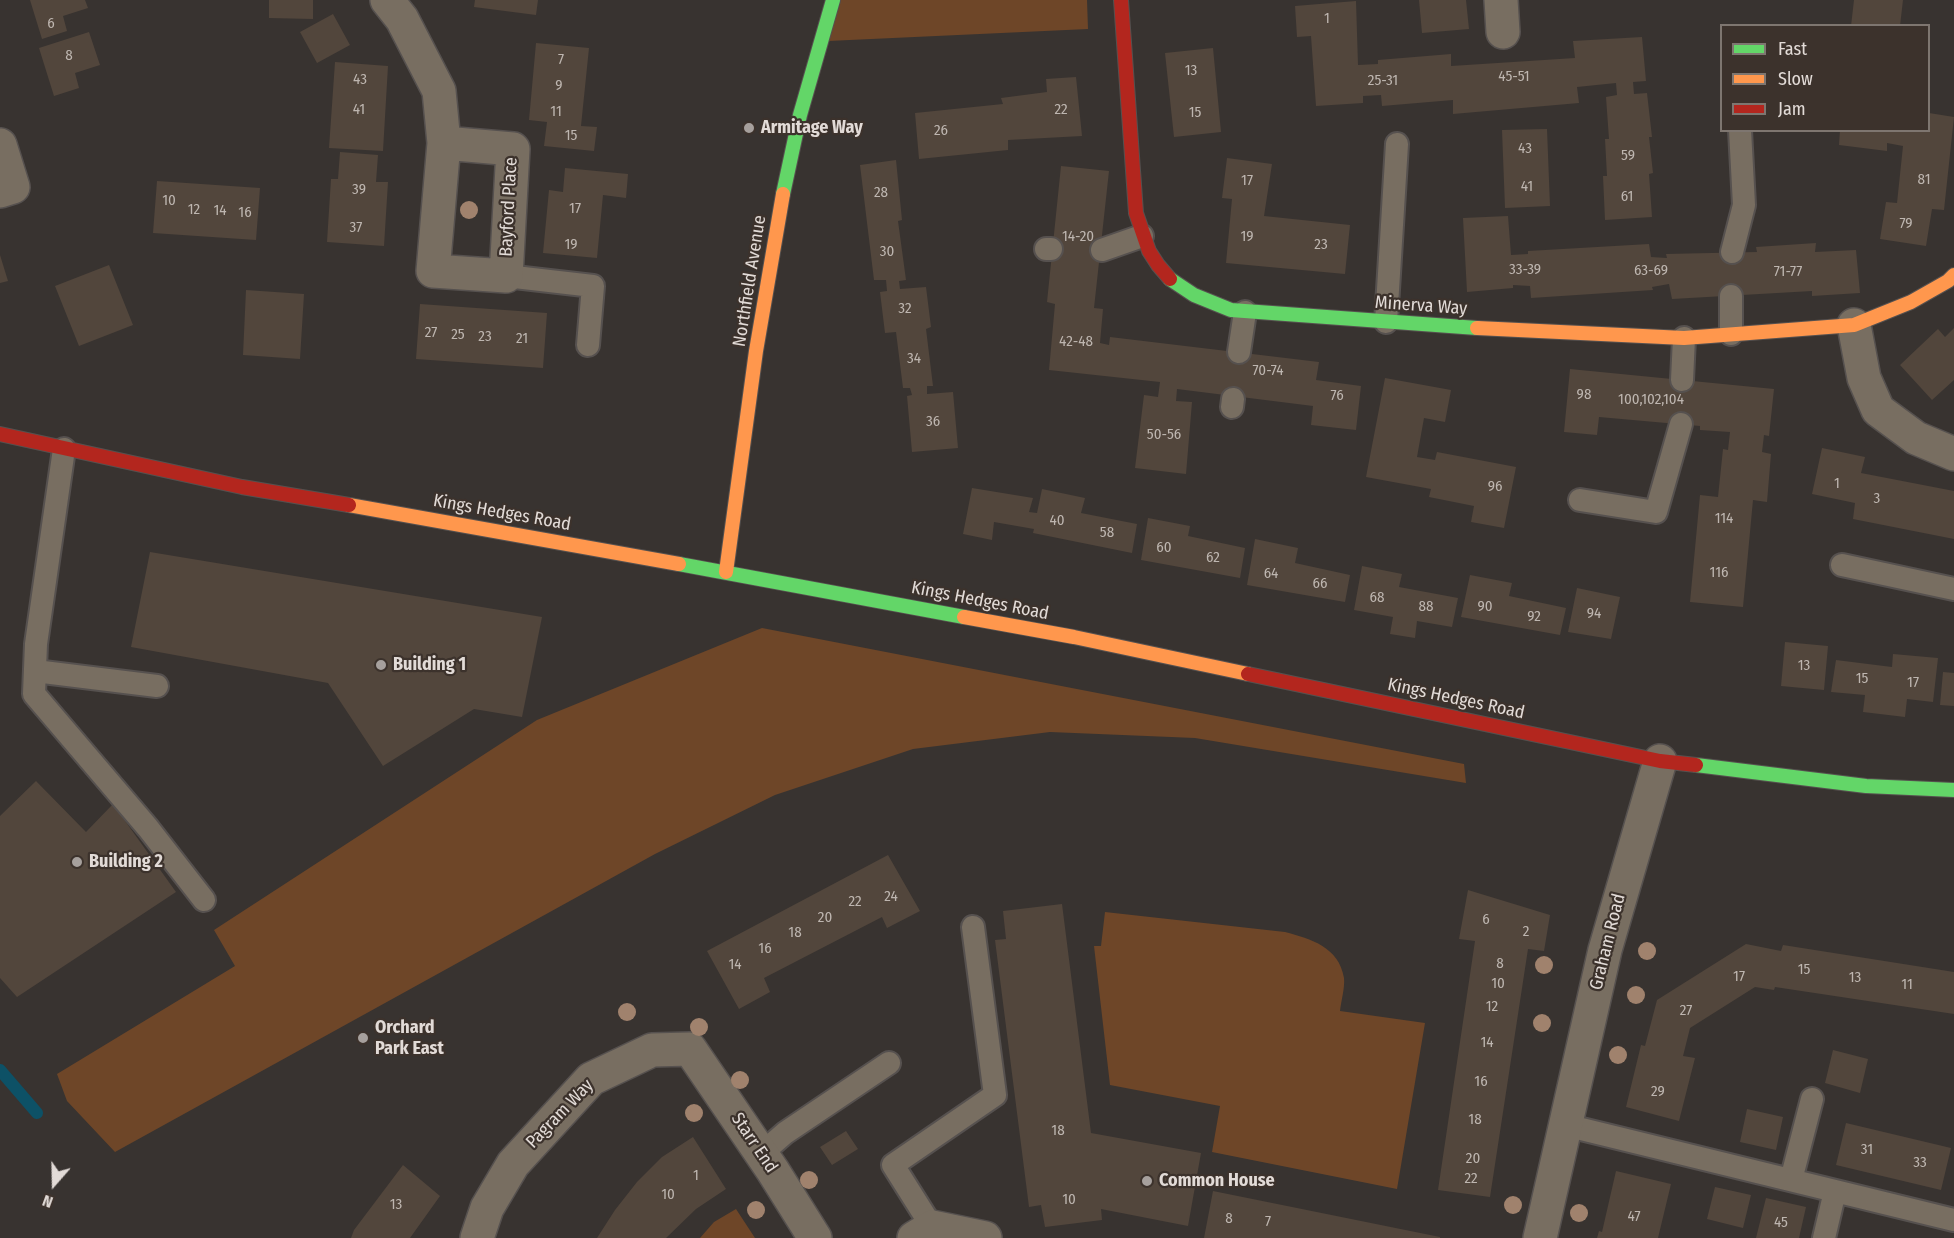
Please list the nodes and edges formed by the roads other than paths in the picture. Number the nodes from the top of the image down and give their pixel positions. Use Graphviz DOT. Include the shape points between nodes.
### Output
graph roads {
  1 [pos="387,0"];
  2 [pos="833,0"];
  3 [pos="1121,0"];
  4 [pos="1501,0"];
  5 [pos="1503,33"];
  6 [pos="1740,132"];
  7 [pos="444,143"];
  8 [pos="1397,144"];
  9 [pos="0,146"];
  10 [pos="0,191"];
  11 [pos="1142,236"];
  12 [pos="1102,250"];
  13 [pos="1732,252"];
  14 [pos="1954,275"];
  15 [pos="506,276"];
  16 [pos="1731,296"];
  17 [pos="1245,312"];
  18 [pos="1386,322"];
  19 [pos="1854,325"];
  20 [pos="1731,334"];
  21 [pos="1684,338"];
  22 [pos="588,345"];
  23 [pos="1239,352"];
  24 [pos="1682,380"];
  25 [pos="1681,424"];
  26 [pos="0,434"];
  27 [pos="64,449"];
  28 [pos="1954,454"];
  29 [pos="1580,500"];
  30 [pos="1842,565"];
  31 [pos="726,572"];
  32 [pos="1954,589"];
  33 [pos="35,671"];
  34 [pos="157,686"];
  35 [pos="1660,761"];
  36 [pos="1954,790"];
  37 [pos="204,900"];
  38 [pos="973,927"];
  39 [pos="690,1049"];
  40 [pos="889,1063"];
  41 [pos="1812,1099"];
  42 [pos="1565,1125"];
  43 [pos="761,1154"];
  44 [pos="1791,1180"];
  45 [pos="1835,1191"];
  46 [pos="1954,1220"];
  47 [pos="923,1233"];
  48 [pos="477,1238"];
  49 [pos="815,1238"];
  50 [pos="985,1238"];
  51 [pos="1540,1238"];
  52 [pos="1824,1238"];
  1 -- 7 [label="street, Bayford Place" via="402,19 439,91"];
  2 -- 31 [label="street, Northfield Avenue" via="796,129 778,218"];
  3 -- 11 [label="street, Minerva Way" via="1136,213"];
  4 -- 5 [label="street"];
  6 -- 13 [label="lane" via="1744,205"];
  7 -- 15 [label="street, Bayford Place" via="513,149"];
  7 -- 15 [label="street, Bayford Place" via="433,271"];
  8 -- 18 [label="lane"];
  9 -- 10 [label="street" via="14,187"];
  11 -- 12 [label="lane"];
  11 -- 17 [label="street, Minerva Way" via="1169,281 1201,300"];
  14 -- 19 [label="street, Minerva Way" via="1911,302"];
  15 -- 22 [label="lane" via="593,286"];
  16 -- 20 [label="lane"];
  17 -- 18 [label="street, Minerva Way"];
  17 -- 23 [label="lane"];
  18 -- 21 [label="street, Minerva Way"];
  19 -- 20 [label="street, Minerva Way"];
  19 -- 28 [label="street" via="1864,378 1878,410 1916,438"];
  20 -- 21 [label="street, Minerva Way"];
  21 -- 24 [label="lane"];
  25 -- 29 [label="lane" via="1656,512"];
  26 -- 27 [label="street, Kings Hedges Road"];
  27 -- 31 [label="street, Kings Hedges Road" via="242,487"];
  27 -- 33 [label="lane"];
  30 -- 32 [label="lane"];
  31 -- 35 [label="street, Kings Hedges Road" via="1074,637"];
  33 -- 34 [label="lane"];
  33 -- 37 [label="lane" via="34,694"];
  35 -- 36 [label="street, Kings Hedges Road" via="1866,786"];
  35 -- 42 [label="street, Graham Road" via="1605,950"];
  38 -- 47 [label="lane" via="995,1095 893,1165"];
  39 -- 43 [label="street, Starr End"];
  39 -- 48 [label="street, Pagram Way" via="652,1050 591,1079 513,1164 487,1209"];
  40 -- 43 [label="lane" via="785,1133"];
  41 -- 44 [label="lane"];
  42 -- 44 [label="lane"];
  42 -- 51 [label="street, Graham Road"];
  43 -- 49 [label="street, Starr End"];
  44 -- 45 [label="lane"];
  45 -- 46 [label="lane"];
  45 -- 52 [label="lane"];
  47 -- 50 [label="street"];
}
